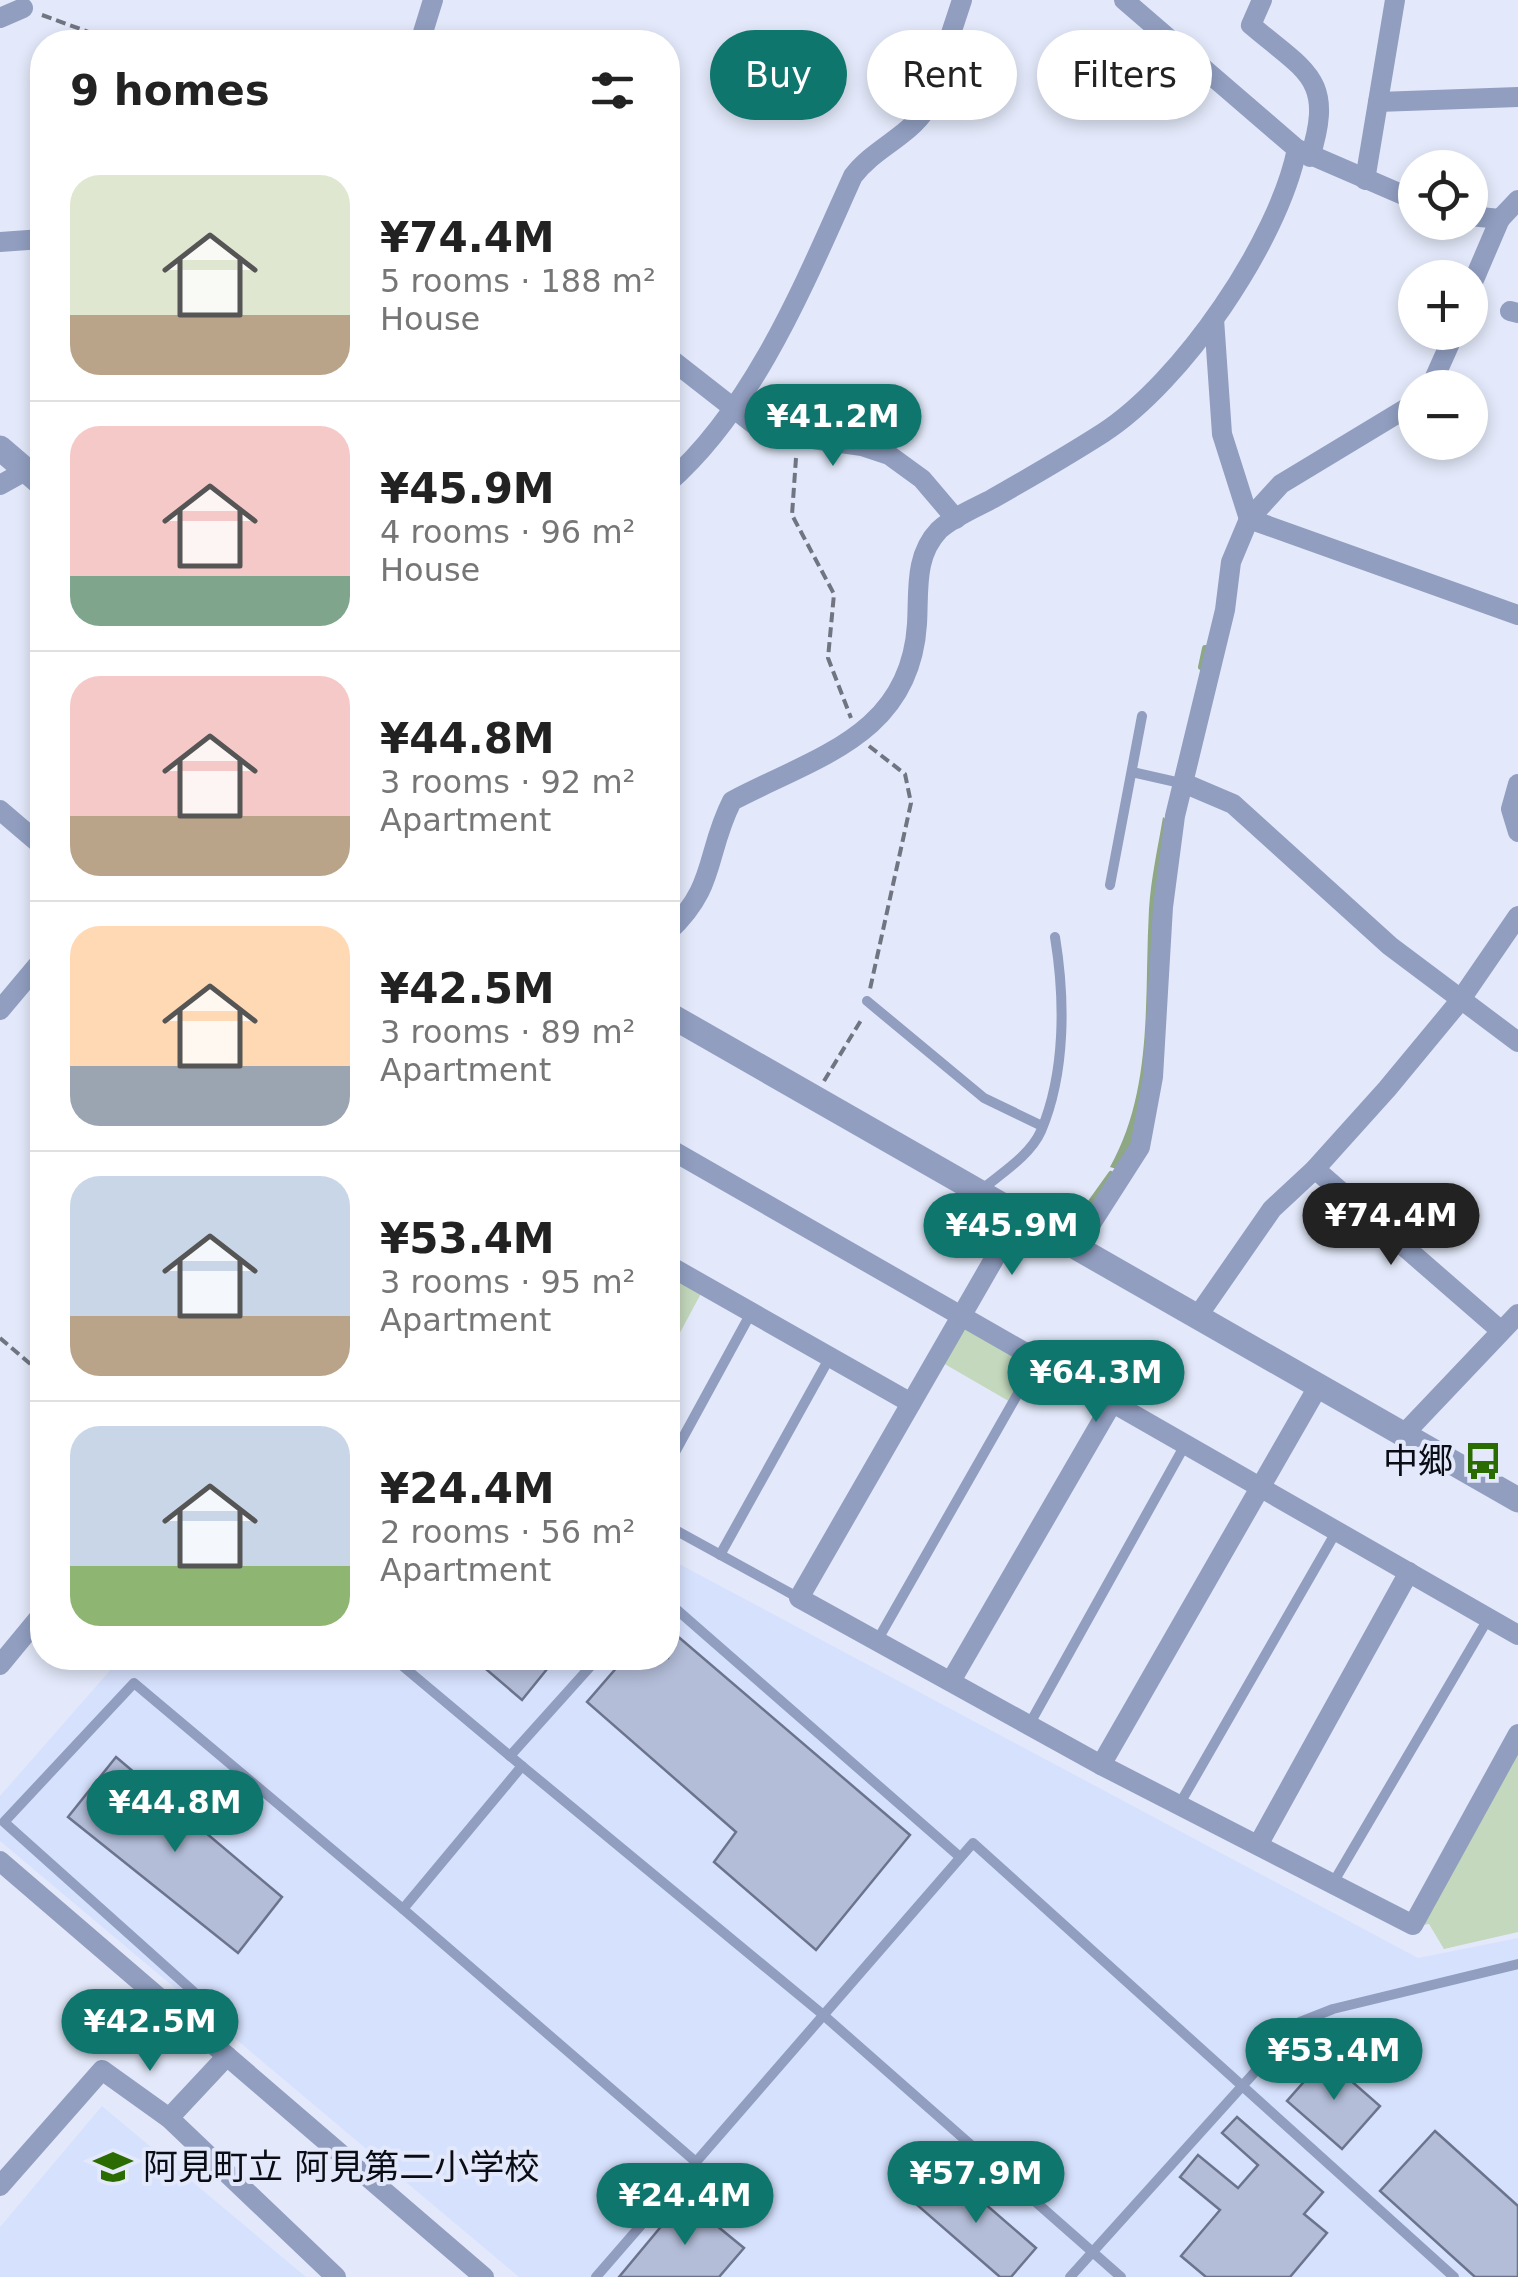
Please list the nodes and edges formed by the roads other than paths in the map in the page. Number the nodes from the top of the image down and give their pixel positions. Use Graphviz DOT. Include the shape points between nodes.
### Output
graph roads {
  1 [pos="433,0"];
  2 [pos="962,0"];
  3 [pos="1124,0"];
  4 [pos="1262,0"];
  5 [pos="1395,0"];
  6 [pos="23,8"];
  7 [pos="0,18"];
  8 [pos="424,30"];
  9 [pos="1518,97"];
  10 [pos="1378,102"];
  11 [pos="1304,153"];
  12 [pos="1364,180"];
  13 [pos="1398,193"];
  14 [pos="1518,200"];
  15 [pos="1488,218"];
  16 [pos="1500,219"];
  17 [pos="30,240"];
  18 [pos="0,242"];
  19 [pos="1483,260"];
  20 [pos="1214,319"];
  21 [pos="680,367"];
  22 [pos="732,406"];
  23 [pos="1398,414"];
  24 [pos="0,448"];
  25 [pos="680,469"];
  26 [pos="30,474"];
  27 [pos="30,478"];
  28 [pos="0,485"];
  29 [pos="956,519"];
  30 [pos="1249,519"];
  31 [pos="1518,615"];
  32 [pos="1142,716"];
  33 [pos="1132,772"];
  34 [pos="1186,784"];
  35 [pos="1518,784"];
  36 [pos="0,810"];
  37 [pos="1518,832"];
  38 [pos="30,836"];
  39 [pos="1110,884"];
  40 [pos="1518,916"];
  41 [pos="680,921"];
  42 [pos="1055,936"];
  43 [pos="30,974"];
  44 [pos="867,1001"];
  45 [pos="1459,1002"];
  46 [pos="0,1010"];
  47 [pos="680,1026"];
  48 [pos="1518,1042"];
  49 [pos="1042,1126"];
  50 [pos="680,1155"];
  51 [pos="1316,1169"];
  52 [pos="980,1191"];
  53 [pos="1020,1214"];
  54 [pos="1076,1247"];
  55 [pos="680,1272"];
  56 [pos="752,1311"];
  57 [pos="1518,1314"];
  58 [pos="960,1316"];
  59 [pos="1197,1317"];
  60 [pos="1500,1330"];
  61 [pos="831,1356"];
  62 [pos="1037,1360"];
  63 [pos="1319,1386"];
  64 [pos="911,1403"];
  65 [pos="1111,1405"];
  66 [pos="1404,1435"];
  67 [pos="680,1443"];
  68 [pos="1185,1444"];
  69 [pos="1260,1487"];
  70 [pos="1518,1500"];
  71 [pos="1336,1531"];
  72 [pos="680,1532"];
  73 [pos="720,1554"];
  74 [pos="1409,1572"];
  75 [pos="799,1598"];
  76 [pos="680,1612"];
  77 [pos="1488,1618"];
  78 [pos="30,1628"];
  79 [pos="1518,1635"];
  80 [pos="877,1641"];
  81 [pos="0,1664"];
  82 [pos="407,1670"];
  83 [pos="587,1670"];
  84 [pos="950,1682"];
  85 [pos="1029,1725"];
  86 [pos="1518,1734"];
  87 [pos="510,1756"];
  88 [pos="1101,1765"];
  89 [pos="522,1766"];
  90 [pos="1179,1805"];
  91 [pos="1258,1845"];
  92 [pos="960,1857"];
  93 [pos="0,1861"];
  94 [pos="1333,1884"];
  95 [pos="403,1909"];
  96 [pos="1518,1964"];
  97 [pos="214,2010"];
  98 [pos="821,2013"];
  99 [pos="227,2056"];
  100 [pos="1242,2085"];
  101 [pos="168,2118"];
  102 [pos="696,2162"];
  103 [pos="0,2186"];
  104 [pos="1092,2252"];
  105 [pos="479,2276"];
  106 [pos="336,2277"];
  107 [pos="596,2277"];
  108 [pos="1070,2277"];
  109 [pos="1121,2277"];
  110 [pos="1454,2277"];
  1 -- 8 [label="street"];
  2 -- 22 [label="street" via="926,109 854,176 788,320"];
  3 -- 11 [label="street"];
  4 -- 11 [label="street" via="1251,25 1316,81 1322,119"];
  5 -- 10 [label="street"];
  6 -- 7 [label="street"];
  9 -- 10 [label="street"];
  10 -- 12 [label="street"];
  11 -- 12 [label="street"];
  11 -- 20 [label="street"];
  12 -- 13 [label="street"];
  14 -- 16 [label="street"];
  15 -- 16 [label="street"];
  16 -- 19 [label="street"];
  17 -- 18 [label="street"];
  20 -- 29 [label="street" via="1146,402"];
  20 -- 30 [label="street" via="1222,434"];
  21 -- 22 [label="street"];
  22 -- 25 [label="street"];
  22 -- 29 [label="street" via="764,432 889,455 922,479"];
  23 -- 30 [label="street" via="1281,484"];
  24 -- 26 [label="street"];
  27 -- 28 [label="street"];
  29 -- 41 [label="street" via="938,531 918,570 917,628 899,690 882,718 859,738 732,801 707,880"];
  30 -- 31 [label="street"];
  30 -- 34 [label="street" via="1231,562"];
  32 -- 33 [label="lane"];
  33 -- 34 [label="lane"];
  33 -- 39 [label="lane"];
  34 -- 45 [label="street" via="1232,804"];
  34 -- 54 [label="street" via="1163,907 1161,998 1140,1147"];
  35 -- 37 [label="street" via="1511,809"];
  36 -- 38 [label="street"];
  40 -- 45 [label="street"];
  42 -- 49 [label="lane" via="1061,1021"];
  43 -- 46 [label="street"];
  44 -- 49 [label="lane" via="984,1098"];
  45 -- 48 [label="street"];
  45 -- 51 [label="street"];
  47 -- 52 [label="street"];
  49 -- 52 [label="lane" via="1022,1156"];
  50 -- 58 [label="street"];
  51 -- 59 [label="street" via="1272,1209"];
  51 -- 60 [label="street"];
  52 -- 53 [label="street"];
  53 -- 54 [label="street"];
  53 -- 58 [label="street"];
  54 -- 59 [label="street"];
  55 -- 56 [label="street"];
  56 -- 61 [label="street"];
  56 -- 67 [label="lane"];
  57 -- 60 [label="street"];
  58 -- 62 [label="street"];
  58 -- 64 [label="street"];
  59 -- 63 [label="street"];
  60 -- 66 [label="street"];
  61 -- 64 [label="street"];
  61 -- 73 [label="lane"];
  62 -- 65 [label="street"];
  62 -- 80 [label="lane"];
  63 -- 66 [label="street"];
  63 -- 69 [label="street"];
  64 -- 75 [label="street"];
  65 -- 68 [label="street"];
  65 -- 84 [label="street"];
  66 -- 70 [label="street"];
  68 -- 69 [label="street"];
  68 -- 85 [label="lane"];
  69 -- 71 [label="street"];
  69 -- 88 [label="street"];
  71 -- 74 [label="street"];
  71 -- 90 [label="lane"];
  72 -- 73 [label="lane"];
  73 -- 75 [label="lane"];
  74 -- 77 [label="street"];
  74 -- 91 [label="street"];
  75 -- 80 [label="street"];
  76 -- 92 [label="lane"];
  77 -- 79 [label="street"];
  77 -- 94 [label="lane"];
  78 -- 81 [label="street"];
  80 -- 84 [label="street"];
  82 -- 87 [label="lane"];
  83 -- 87 [label="lane"];
  84 -- 85 [label="street"];
  85 -- 88 [label="street"];
  86 -- 94 [label="street" via="1413,1926"];
  87 -- 89 [label="lane"];
  88 -- 90 [label="street"];
  89 -- 95 [label="lane"];
  89 -- 98 [label="lane"];
  90 -- 91 [label="street"];
  91 -- 94 [label="street"];
  92 -- 98 [label="lane"];
  92 -- 100 [label="lane" via="973,1843"];
  93 -- 99 [label="street"];
  95 -- 97 [label="lane" via="134,1683 4,1822"];
  95 -- 102 [label="lane"];
  96 -- 100 [label="lane" via="1300,2022"];
  98 -- 102 [label="lane"];
  98 -- 104 [label="lane"];
  99 -- 101 [label="street"];
  99 -- 105 [label="street"];
  100 -- 104 [label="lane"];
  100 -- 110 [label="lane"];
  101 -- 103 [label="street" via="102,2070"];
  101 -- 106 [label="street"];
  102 -- 107 [label="lane"];
  104 -- 108 [label="lane"];
  104 -- 109 [label="lane"];
}
